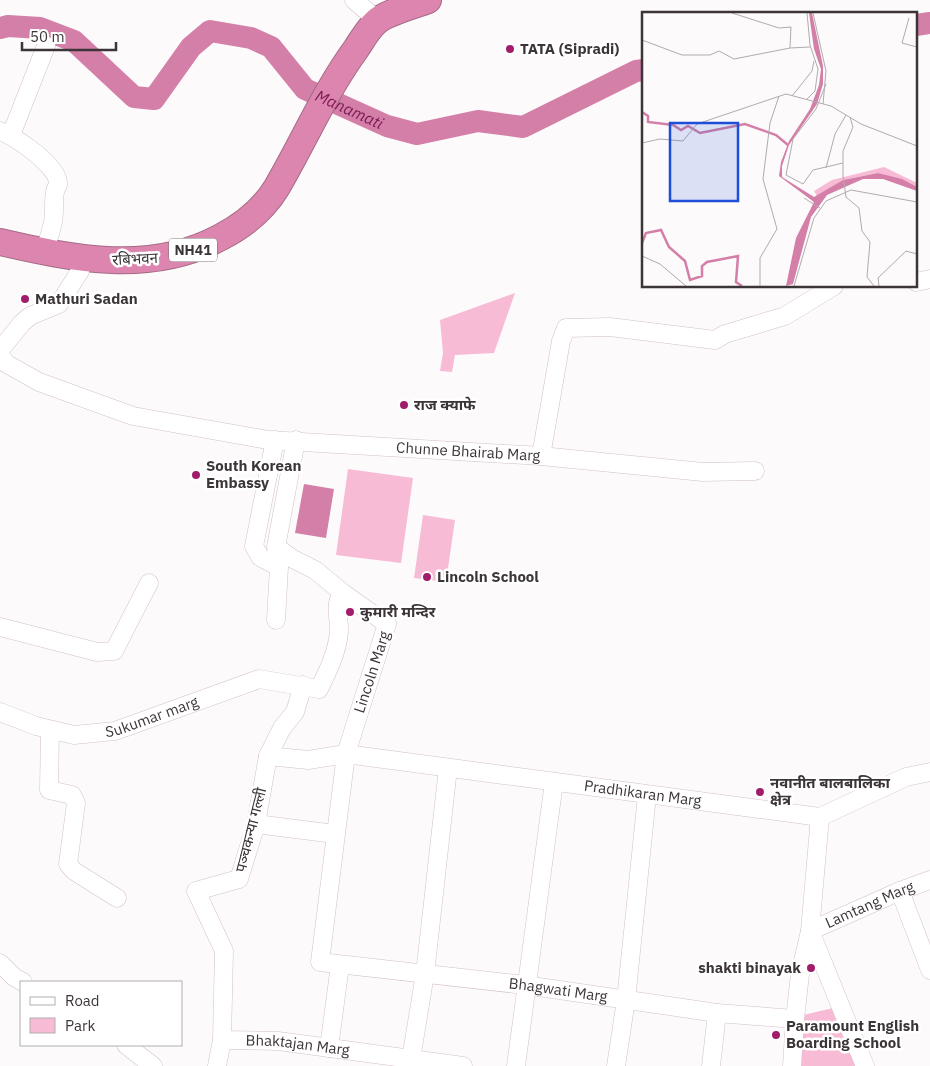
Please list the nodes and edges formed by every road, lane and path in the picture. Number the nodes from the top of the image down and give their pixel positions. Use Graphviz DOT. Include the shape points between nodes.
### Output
graph roads {
  1 [pos="354,0"];
  2 [pos="428,0"];
  3 [pos="377,20"];
  4 [pos="46,46"];
  5 [pos="6,133"];
  6 [pos="0,242"];
  7 [pos="44,252"];
  8 [pos="83,259"];
  9 [pos="831,288"];
  10 [pos="2,359"];
  11 [pos="275,440"];
  12 [pos="296,440"];
  13 [pos="541,456"];
  14 [pos="755,471"];
  15 [pos="149,583"];
  16 [pos="343,593"];
  17 [pos="276,620"];
  18 [pos="0,626"];
  19 [pos="303,685"];
  20 [pos="0,712"];
  21 [pos="50,730"];
  22 [pos="346,754"];
  23 [pos="268,756"];
  24 [pos="448,768"];
  25 [pos="930,772"];
  26 [pos="554,782"];
  27 [pos="647,796"];
  28 [pos="820,817"];
  29 [pos="256,824"];
  30 [pos="335,834"];
  31 [pos="930,880"];
  32 [pos="900,891"];
  33 [pos="117,898"];
  34 [pos="810,931"];
  35 [pos="0,962"];
  36 [pos="320,962"];
  37 [pos="340,965"];
  38 [pos="930,970"];
  39 [pos="425,974"];
  40 [pos="21,981"];
  41 [pos="525,985"];
  42 [pos="626,1000"];
  43 [pos="717,1013"];
  44 [pos="794,1019"];
  45 [pos="222,1040"];
  46 [pos="127,1046"];
  47 [pos="329,1048"];
  48 [pos="411,1059"];
  49 [pos="153,1066"];
  50 [pos="217,1066"];
  51 [pos="463,1066"];
  52 [pos="516,1066"];
  53 [pos="616,1066"];
  54 [pos="711,1066"];
  55 [pos="792,1066"];
  56 [pos="865,1066"];
  1 -- 3 [label="street"];
  2 -- 3 [label="highway"];
  3 -- 8 [label="highway, रबिभवन / NH41" via="340,70 263,208 206,246 159,259"];
  4 -- 5 [label="street"];
  5 -- 7 [label="street" via="52,169 58,184 53,204 54,221"];
  6 -- 7 [label="highway, रबिभवन / NH41"];
  7 -- 8 [label="highway, रबिभवन / NH41"];
  8 -- 10 [label="street" via="80,271 59,304 30,316 12,334"];
  9 -- 13 [label="street, Chunne Bhairab Marg" via="785,316 715,340 610,327 566,328"];
  10 -- 11 [label="street, Chunne Bhairab Marg" via="39,382 133,416"];
  11 -- 12 [label="street, Chunne Bhairab Marg"];
  11 -- 17 [label="street" via="254,546 260,557 279,567"];
  12 -- 13 [label="street, Chunne Bhairab Marg"];
  12 -- 16 [label="street, Lincoln Marg" via="276,547 315,570"];
  13 -- 14 [label="street" via="703,472"];
  15 -- 18 [label="street" via="114,651 97,652"];
  16 -- 19 [label="street, Sukumar marg" via="339,597 339,633 332,665 319,689"];
  16 -- 22 [label="street, Lincoln Marg" via="387,624"];
  19 -- 21 [label="street, Sukumar marg" via="259,679 115,731 74,735"];
  19 -- 23 [label="street, पञ्चकन्या गल्ली" via="295,712 282,728"];
  20 -- 21 [label="street, Sukumar marg"];
  21 -- 33 [label="street" via="49,790 72,795 76,803 68,864"];
  22 -- 23 [label="street, Pradhikaran Marg" via="308,760"];
  22 -- 24 [label="street, Pradhikaran Marg"];
  22 -- 30 [label="street, Lincoln Marg"];
  23 -- 29 [label="street, पञ्चकन्या गल्ली"];
  24 -- 26 [label="street, Pradhikaran Marg"];
  24 -- 39 [label="street"];
  25 -- 28 [label="street" via="906,777"];
  26 -- 27 [label="street, Pradhikaran Marg"];
  26 -- 41 [label="street"];
  27 -- 28 [label="street, Pradhikaran Marg"];
  27 -- 42 [label="street"];
  28 -- 34 [label="street"];
  29 -- 30 [label="street"];
  29 -- 45 [label="street, पञ्चकन्या गल्ली" via="239,879 196,891 224,950"];
  30 -- 36 [label="street, Lincoln Marg"];
  31 -- 32 [label="street, Lamtang Marg"];
  32 -- 34 [label="street, Lamtang Marg"];
  32 -- 38 [label="street"];
  34 -- 44 [label="street"];
  34 -- 56 [label="street"];
  35 -- 40 [label="street"];
  36 -- 37 [label="street, Bhagwati Marg"];
  37 -- 39 [label="street, Bhagwati Marg"];
  37 -- 47 [label="street"];
  39 -- 41 [label="street, Bhagwati Marg"];
  39 -- 48 [label="street"];
  41 -- 42 [label="street, Bhagwati Marg"];
  41 -- 52 [label="street"];
  42 -- 43 [label="street, Bhagwati Marg"];
  42 -- 53 [label="street"];
  43 -- 44 [label="street, Bhagwati Marg"];
  43 -- 54 [label="street"];
  44 -- 55 [label="street"];
  45 -- 47 [label="street, Bhaktajan Marg"];
  45 -- 50 [label="street, पञ्चकन्या गल्ली"];
  46 -- 49 [label="street"];
  47 -- 48 [label="street, Bhaktajan Marg"];
  48 -- 51 [label="street, Bhaktajan Marg"];
}
